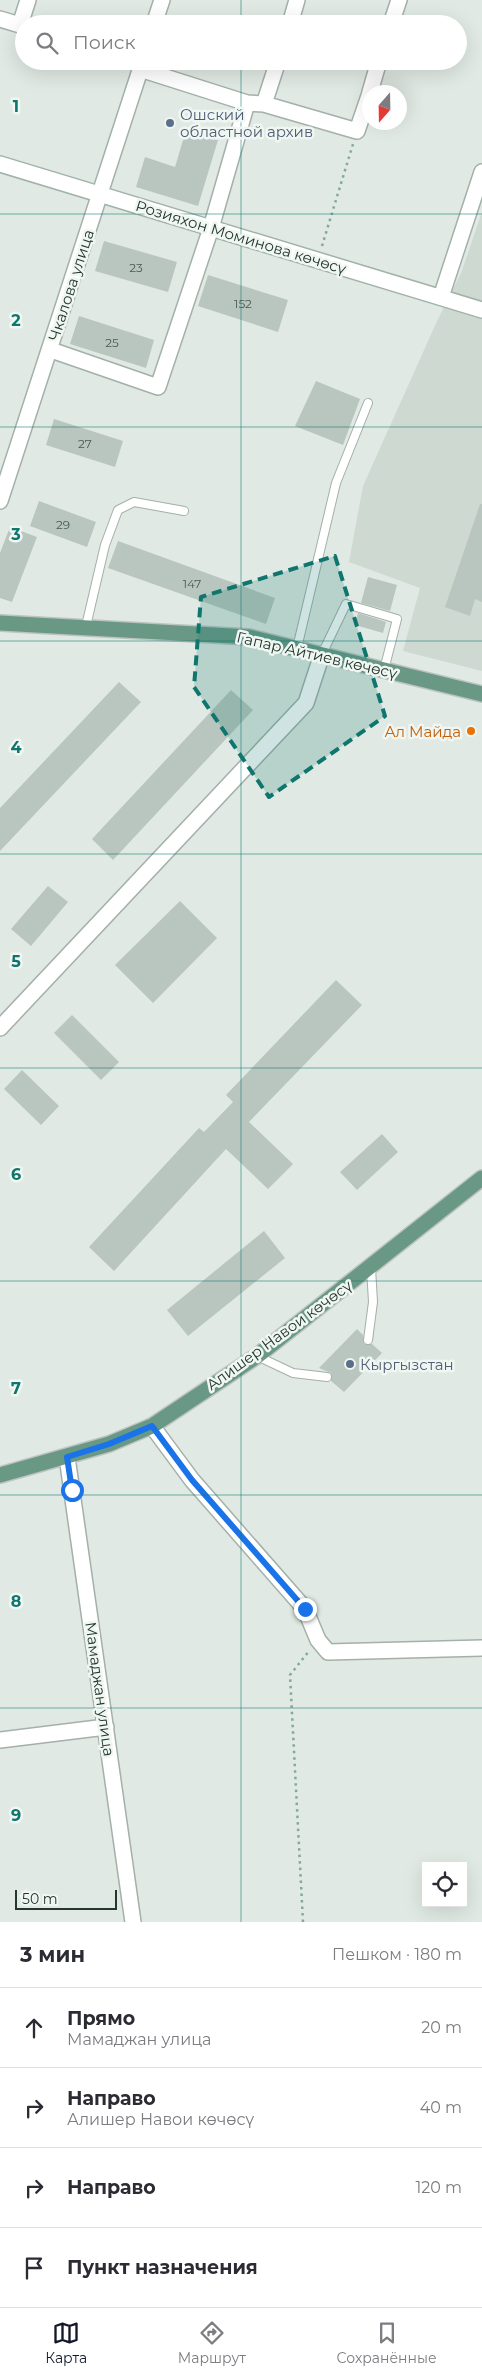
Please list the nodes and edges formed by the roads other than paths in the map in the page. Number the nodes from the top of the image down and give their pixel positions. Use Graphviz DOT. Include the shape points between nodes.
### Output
graph roads {
  1 [pos="28,0"];
  2 [pos="162,0"];
  3 [pos="297,0"];
  4 [pos="399,0"];
  5 [pos="23,15"];
  6 [pos="157,15"];
  7 [pos="293,15"];
  8 [pos="394,15"];
  9 [pos="0,19"];
  10 [pos="15,24"];
  11 [pos="140,70"];
  12 [pos="156,70"];
  13 [pos="275,70"];
  14 [pos="377,70"];
  15 [pos="372,85"];
  16 [pos="247,102"];
  17 [pos="264,104"];
  18 [pos="362,116"];
  19 [pos="0,164"];
  20 [pos="482,172"];
  21 [pos="100,195"];
  22 [pos="211,228"];
  23 [pos="441,297"];
  24 [pos="482,310"];
  25 [pos="51,350"];
  26 [pos="368,403"];
  27 [pos="0,501"];
  28 [pos="184,511"];
  29 [pos="0,623"];
  30 [pos="86,626"];
  31 [pos="297,648"];
  32 [pos="322,654"];
  33 [pos="384,670"];
  34 [pos="482,694"];
  35 [pos="0,1028"];
  36 [pos="482,1178"];
  37 [pos="371,1268"];
  38 [pos="368,1340"];
  39 [pos="257,1356"];
  40 [pos="327,1377"];
  41 [pos="152,1426"];
  42 [pos="67,1457"];
  43 [pos="0,1475"];
  44 [pos="482,1648"];
  45 [pos="106,1727"];
  46 [pos="0,1740"];
  47 [pos="133,1922"];
  1 -- 5 [label="street"];
  2 -- 6 [label="street"];
  3 -- 7 [label="street"];
  4 -- 8 [label="street"];
  9 -- 10 [label="street"];
  11 -- 21 [label="street, Чкалова улица"];
  12 -- 16 [label="street, Чкалова улица"];
  13 -- 17 [label="street"];
  14 -- 15 [label="street"];
  16 -- 17 [label="street, Чкалова улица"];
  16 -- 22 [label="street"];
  17 -- 18 [label="street, Чкалова улица" via="357,131"];
  19 -- 21 [label="street, Розияхон Моминова көчөсү"];
  20 -- 23 [label="street"];
  21 -- 22 [label="street, Розияхон Моминова көчөсү"];
  21 -- 25 [label="street, Чкалова улица"];
  22 -- 23 [label="street, Розияхон Моминова көчөсү"];
  22 -- 25 [label="street" via="158,387"];
  23 -- 24 [label="street, Розияхон Моминова көчөсү"];
  25 -- 27 [label="street, Чкалова улица"];
  26 -- 31 [label="lane" via="336,483"];
  28 -- 30 [label="lane" via="134,502 118,510 105,545"];
  29 -- 30 [label="main road, Гапар Айтиев көчөсү"];
  30 -- 31 [label="main road, Гапар Айтиев көчөсү" via="249,637"];
  31 -- 32 [label="main road, Гапар Айтиев көчөсү"];
  32 -- 33 [label="main road, Гапар Айтиев көчөсү"];
  32 -- 33 [label="lane" via="346,604 397,619"];
  32 -- 35 [label="street" via="306,703"];
  33 -- 34 [label="main road, Гапар Айтиев көчөсү"];
  36 -- 37 [label="main road, Алишер Навои көчөсү"];
  37 -- 38 [label="lane" via="373,1302"];
  37 -- 39 [label="main road, Алишер Навои көчөсү"];
  39 -- 40 [label="lane" via="293,1373"];
  39 -- 41 [label="main road, Алишер Навои көчөсү"];
  41 -- 42 [label="main road, Алишер Навои көчөсү"];
  41 -- 44 [label="street" via="192,1480 305,1609 318,1640 328,1652"];
  42 -- 43 [label="main road, Алишер Навои көчөсү"];
  42 -- 45 [label="street, Мамаджан улица"];
  45 -- 46 [label="street"];
  45 -- 47 [label="street, Мамаджан улица"];
}
